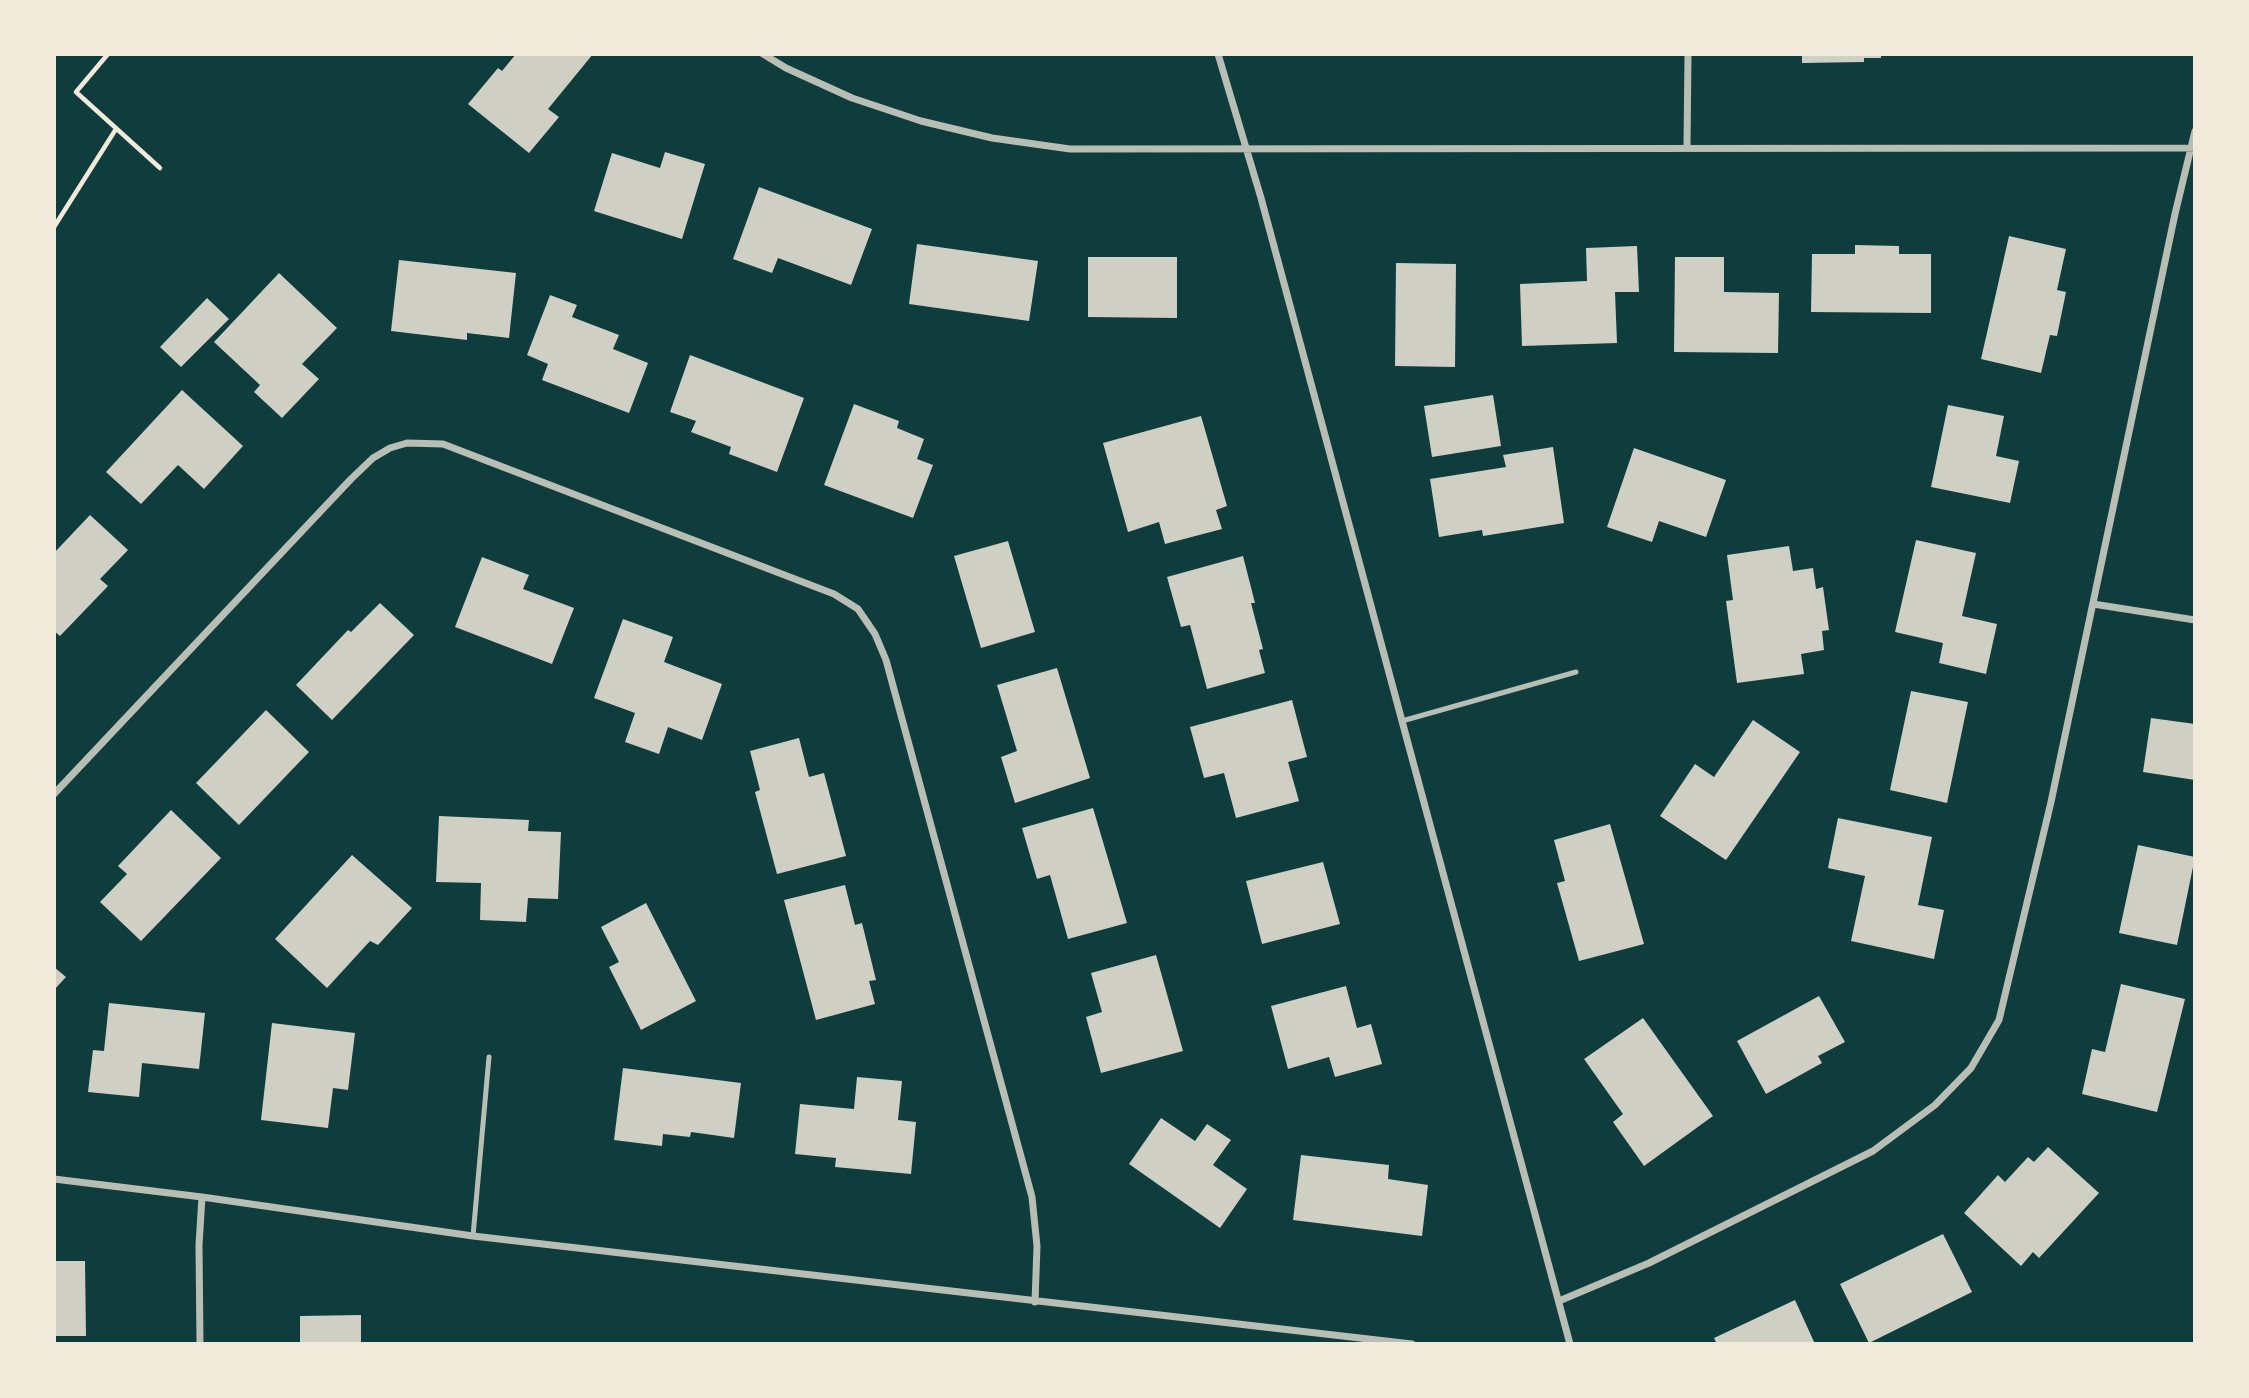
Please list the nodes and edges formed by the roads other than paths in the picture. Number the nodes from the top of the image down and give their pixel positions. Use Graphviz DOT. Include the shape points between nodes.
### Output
graph roads {
  1 [pos="763,54"];
  2 [pos="1218,54"];
  3 [pos="1688,54"];
  4 [pos="2195,131"];
  5 [pos="1687,147"];
  6 [pos="2193,147"];
  7 [pos="1247,149"];
  8 [pos="2093,604"];
  9 [pos="2195,620"];
  10 [pos="1576,672"];
  11 [pos="1402,721"];
  12 [pos="54,794"];
  13 [pos="489,1057"];
  14 [pos="54,1180"];
  15 [pos="202,1198"];
  16 [pos="473,1236"];
  17 [pos="1559,1301"];
  18 [pos="1035,1302"];
  19 [pos="200,1344"];
  20 [pos="1412,1344"];
  21 [pos="1570,1344"];
  1 -- 7 [label="street" via="852,99 992,138 1070,149"];
  2 -- 7 [label="street"];
  3 -- 5 [label="street"];
  4 -- 6 [label="street"];
  5 -- 6 [label="street"];
  5 -- 7 [label="street"];
  6 -- 8 [label="street"];
  7 -- 11 [label="street"];
  8 -- 9 [label="street"];
  8 -- 17 [label="street" via="2052,802 1999,1020 1971,1068 1935,1105 1873,1150 1649,1263"];
  10 -- 11 [label="lane"];
  11 -- 17 [label="street"];
  12 -- 18 [label="street" via="351,479 373,458 407,443 443,444 834,594 858,609 886,660 1032,1198 1037,1246"];
  13 -- 16 [label="lane"];
  14 -- 15 [label="street"];
  15 -- 16 [label="street"];
  15 -- 19 [label="street"];
  16 -- 18 [label="street"];
  17 -- 21 [label="street"];
  18 -- 20 [label="street"];
}
